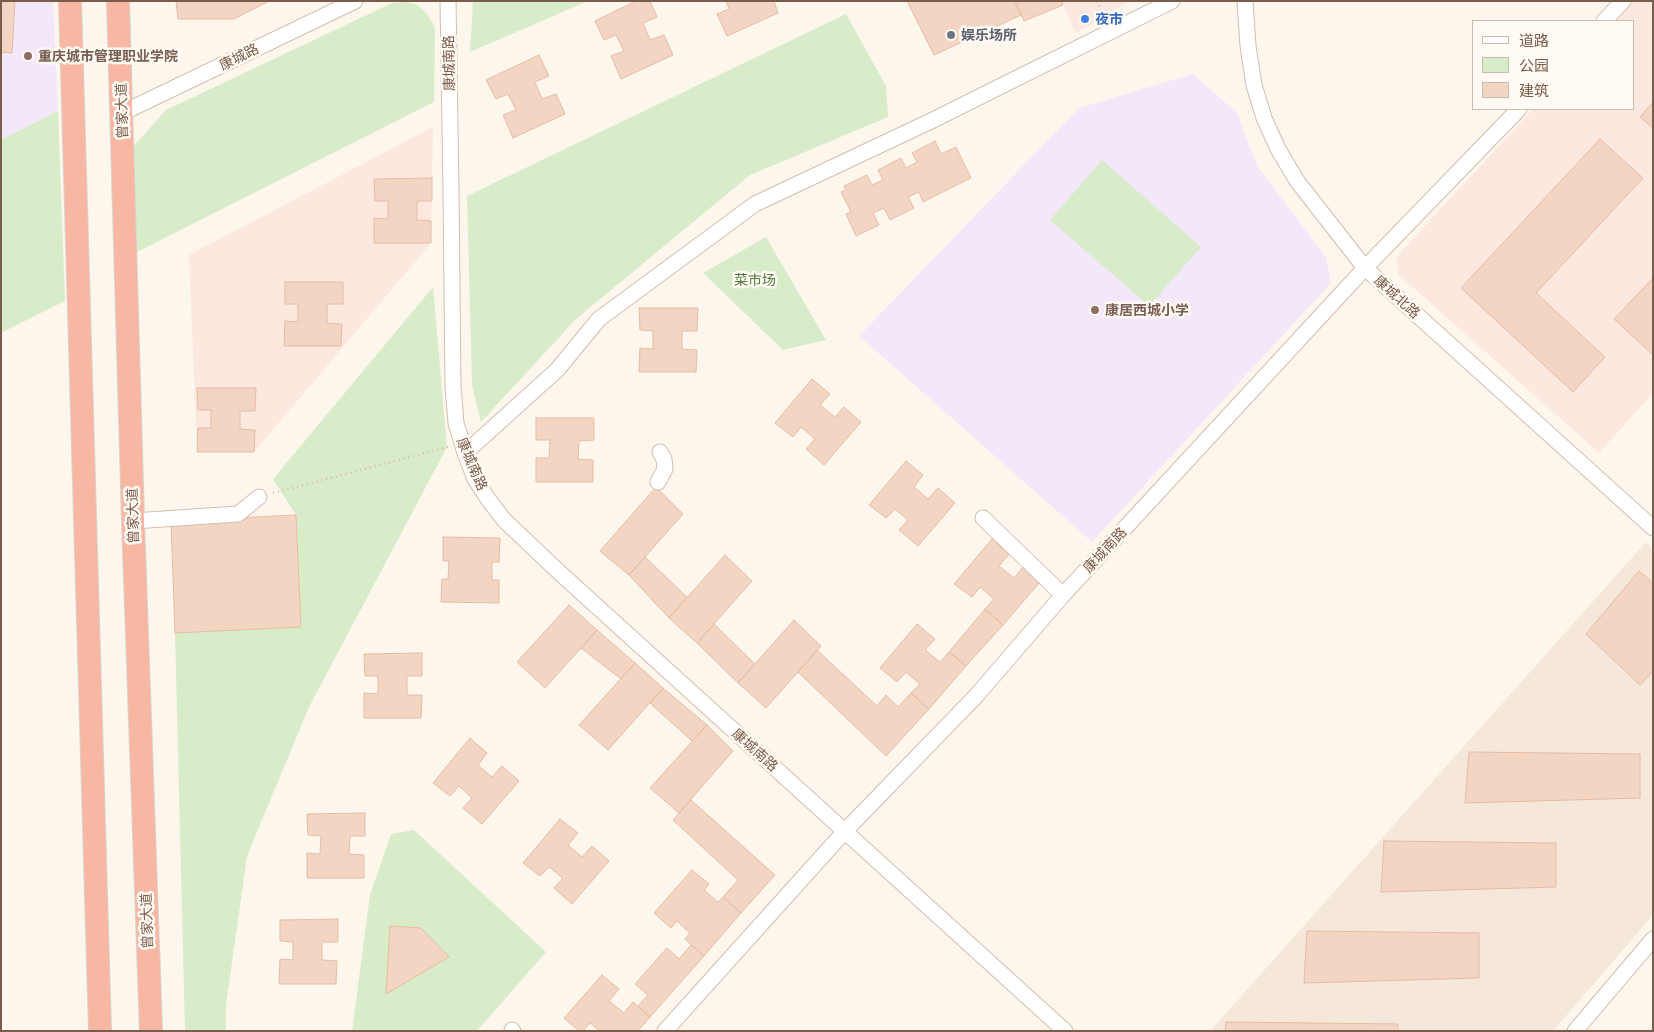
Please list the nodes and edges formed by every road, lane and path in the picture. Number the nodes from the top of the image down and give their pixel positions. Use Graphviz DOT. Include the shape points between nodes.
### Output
graph roads {
  1 [pos="70,1"];
  2 [pos="118,1"];
  3 [pos="355,1"];
  4 [pos="448,1"];
  5 [pos="1097,1"];
  6 [pos="1172,1"];
  7 [pos="1245,1"];
  8 [pos="1623,1"];
  9 [pos="1605,20"];
  10 [pos="1112,32"];
  11 [pos="1518,110"];
  12 [pos="122,113"];
  13 [pos="1365,268"];
  14 [pos="660,452"];
  15 [pos="465,453"];
  16 [pos="658,482"];
  17 [pos="259,497"];
  18 [pos="983,518"];
  19 [pos="133,521"];
  20 [pos="1653,528"];
  21 [pos="1063,596"];
  22 [pos="845,832"];
  23 [pos="1653,939"];
  24 [pos="100,1031"];
  25 [pos="151,1031"];
  26 [pos="665,1031"];
  27 [pos="1065,1031"];
  28 [pos="1574,1031"];
  1 -- 24 [label="highway"];
  2 -- 12 [label="highway, 曾家大道"];
  3 -- 12 [label="street, 康城路"];
  4 -- 15 [label="street, 康城南路" via="453,386 456,423"];
  5 -- 10 [label="path"];
  6 -- 10 [label="street"];
  7 -- 13 [label="street, 康城北路" via="1254,85 1274,142 1296,181"];
  8 -- 9 [label="street"];
  10 -- 15 [label="street" via="755,204 599,319 557,370"];
  11 -- 13 [label="street, 康城南路"];
  12 -- 19 [label="highway, 曾家大道"];
  13 -- 20 [label="street, 康城北路"];
  13 -- 21 [label="street, 康城南路"];
  14 -- 16 [label="street" via="665,468"];
  15 -- 17 [label="path" via="446,447"];
  15 -- 22 [label="street, 康城南路" via="475,479 504,520"];
  17 -- 19 [label="street" via="238,514"];
  18 -- 21 [label="street"];
  19 -- 25 [label="highway, 曾家大道"];
  21 -- 22 [label="street, 康城南路" via="976,696"];
  22 -- 26 [label="street, 康城南路"];
  22 -- 27 [label="street"];
  23 -- 28 [label="street"];
}
